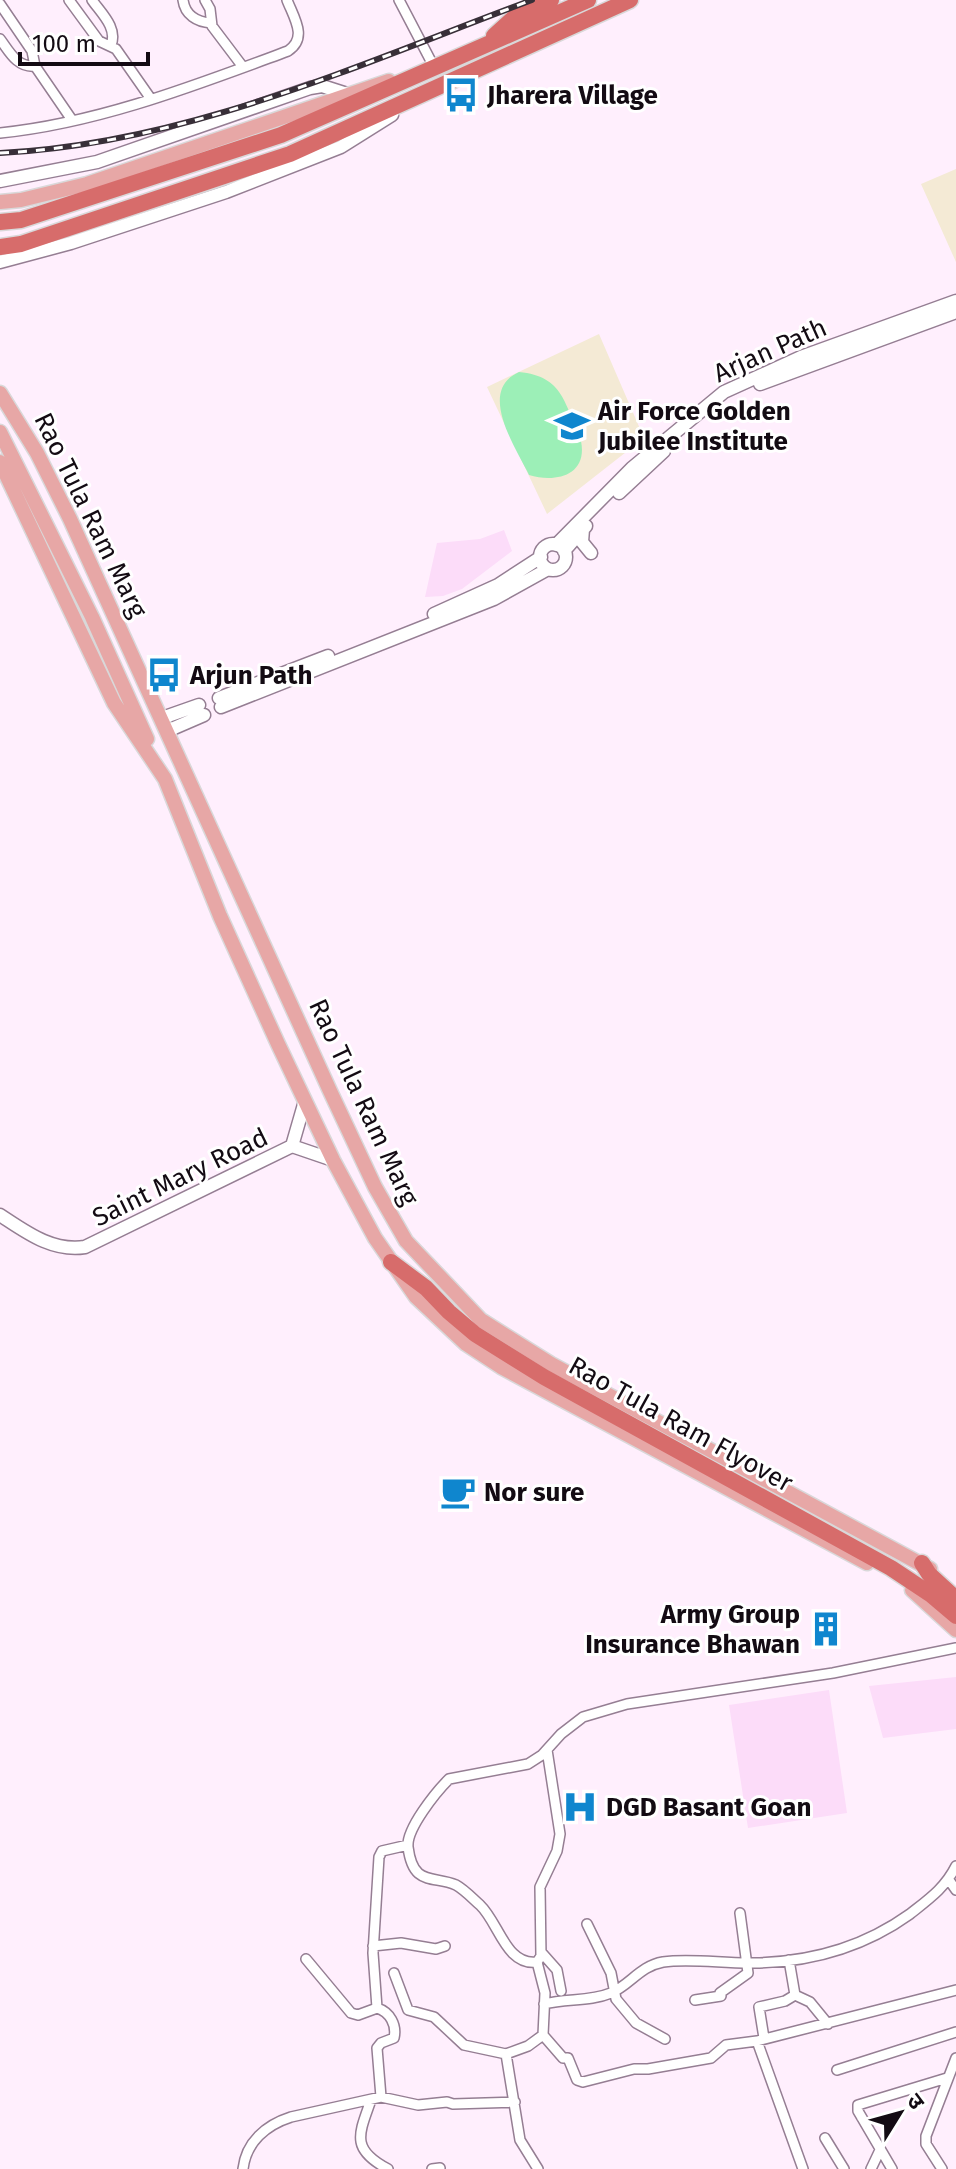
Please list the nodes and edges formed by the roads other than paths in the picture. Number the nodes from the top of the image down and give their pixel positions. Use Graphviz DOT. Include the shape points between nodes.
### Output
graph roads {
  1 [pos="69,0"];
  2 [pos="92,0"];
  3 [pos="183,0"];
  4 [pos="205,0"];
  5 [pos="287,0"];
  6 [pos="399,0"];
  7 [pos="551,0"];
  8 [pos="588,0"];
  9 [pos="630,0"];
  10 [pos="0,4"];
  11 [pos="211,23"];
  12 [pos="0,39"];
  13 [pos="111,45"];
  14 [pos="485,45"];
  15 [pos="35,66"];
  16 [pos="243,67"];
  17 [pos="434,67"];
  18 [pos="439,86"];
  19 [pos="347,94"];
  20 [pos="151,99"];
  21 [pos="72,120"];
  22 [pos="0,133"];
  23 [pos="0,181"];
  24 [pos="0,202"];
  25 [pos="0,222"];
  26 [pos="0,247"];
  27 [pos="0,262"];
  28 [pos="956,301"];
  29 [pos="956,312"];
  30 [pos="0,393"];
  31 [pos="0,432"];
  32 [pos="0,462"];
  33 [pos="583,529"];
  34 [pos="560,548"];
  35 [pos="591,553"];
  36 [pos="544,563"];
  37 [pos="220,702"];
  38 [pos="202,710"];
  39 [pos="164,724"];
  40 [pos="165,779"];
  41 [pos="305,1101"];
  42 [pos="292,1146"];
  43 [pos="333,1160"];
  44 [pos="0,1215"];
  45 [pos="391,1262"];
  46 [pos="922,1563"];
  47 [pos="953,1593"];
  48 [pos="956,1616"];
  49 [pos="956,1630"];
  50 [pos="956,1648"];
  51 [pos="547,1750"];
  52 [pos="408,1845"];
  53 [pos="956,1866"];
  54 [pos="949,1880"];
  55 [pos="956,1890"];
  56 [pos="740,1913"];
  57 [pos="587,1924"];
  58 [pos="373,1946"];
  59 [pos="445,1946"];
  60 [pos="539,1957"];
  61 [pos="306,1959"];
  62 [pos="789,1960"];
  63 [pos="747,1962"];
  64 [pos="394,1973"];
  65 [pos="956,1990"];
  66 [pos="561,1991"];
  67 [pos="614,1992"];
  68 [pos="795,1995"];
  69 [pos="695,2000"];
  70 [pos="544,2004"];
  71 [pos="377,2008"];
  72 [pos="828,2024"];
  73 [pos="956,2032"];
  74 [pos="543,2035"];
  75 [pos="665,2039"];
  76 [pos="760,2040"];
  77 [pos="506,2054"];
  78 [pos="956,2058"];
  79 [pos="837,2070"];
  80 [pos="947,2078"];
  81 [pos="376,2098"];
  82 [pos="515,2102"];
  83 [pos="825,2138"];
  84 [pos="880,2150"];
  85 [pos="440,2168"];
  86 [pos="243,2169"];
  87 [pos="388,2169"];
  88 [pos="432,2169"];
  89 [pos="538,2169"];
  90 [pos="803,2169"];
  91 [pos="844,2169"];
  92 [pos="871,2169"];
  93 [pos="892,2169"];
  94 [pos="942,2169"];
  1 -- 13 [label="street" via="99,41"];
  2 -- 13 [label="street" via="113,30"];
  3 -- 11 [label="street" via="191,16"];
  4 -- 11 [label="street"];
  5 -- 16 [label="street" via="299,31 296,45"];
  6 -- 17 [label="street"];
  7 -- 14 [label="highway" via="517,15"];
  8 -- 14 [label="highway"];
  9 -- 18 [label="highway"];
  10 -- 15 [label="street" via="32,51"];
  11 -- 16 [label="street"];
  12 -- 15 [label="street" via="19,63"];
  13 -- 20 [label="street"];
  14 -- 17 [label="highway"];
  15 -- 21 [label="street"];
  16 -- 20 [label="street"];
  17 -- 19 [label="main road"];
  17 -- 25 [label="highway" via="281,135 21,220"];
  18 -- 26 [label="highway" via="290,154"];
  18 -- 27 [label="main road" via="341,147 226,192"];
  19 -- 23 [label="main road" via="310,88 97,162"];
  19 -- 24 [label="main road" via="87,184"];
  20 -- 21 [label="street"];
  21 -- 22 [label="street"];
  28 -- 34 [label="main road, Arjan Path" via="801,357 724,392 632,468"];
  29 -- 33 [label="main road, Arjan Path" via="732,396 648,465"];
  30 -- 39 [label="main road, Rao Tula Ram Marg" via="63,505"];
  31 -- 40 [label="main road"];
  32 -- 40 [label="main road, Rao Tula Ram Marg" via="114,703"];
  33 -- 34 [label="main road, Arjan Path"];
  33 -- 35 [label="main road" via="582,542"];
  34 -- 36 [label="main road" via="545,548"];
  34 -- 36 [label="main road" via="565,561 561,567"];
  36 -- 37 [label="main road" via="494,599"];
  38 -- 39 [label="main road"];
  39 -- 46 [label="main road, Rao Tula Ram Marg" via="375,1187 422,1260 481,1320 551,1364"];
  40 -- 41 [label="main road, Rao Tula Ram Marg" via="220,916"];
  41 -- 42 [label="main road, Saint Mary Road"];
  41 -- 43 [label="main road, Rao Tula Ram Marg"];
  42 -- 43 [label="main road, Saint Mary Road"];
  42 -- 44 [label="main road, Saint Mary Road" via="85,1247 54,1246"];
  43 -- 45 [label="main road, Rao Tula Ram Marg"];
  45 -- 48 [label="highway, Rao Tula Ram Flyover" via="475,1334 891,1568"];
  45 -- 49 [label="main road, Rao Tula Ram Marg" via="439,1321 501,1367 889,1574"];
  46 -- 47 [label="highway"];
  50 -- 51 [label="street" via="833,1673 627,1704 583,1717"];
  51 -- 52 [label="street" via="523,1765 449,1779 424,1810"];
  51 -- 60 [label="street" via="560,1834 540,1887"];
  52 -- 58 [label="street" via="382,1851 379,1857"];
  52 -- 60 [label="street" via="422,1876 462,1890 491,1918 515,1956 529,1963"];
  53 -- 54 [label="street"];
  54 -- 55 [label="street"];
  54 -- 62 [label="street" via="864,1942"];
  56 -- 63 [label="street"];
  57 -- 67 [label="street" via="611,1973"];
  58 -- 59 [label="street"];
  58 -- 71 [label="street"];
  60 -- 66 [label="street" via="557,1970"];
  60 -- 70 [label="street"];
  61 -- 71 [label="street" via="351,2013"];
  62 -- 63 [label="street"];
  62 -- 68 [label="street"];
  63 -- 67 [label="street" via="662,1962 640,1970"];
  63 -- 69 [label="street" via="748,1973 721,1996"];
  64 -- 77 [label="street" via="408,2010 434,2017 464,2045"];
  65 -- 72 [label="street"];
  67 -- 70 [label="street"];
  67 -- 75 [label="street" via="626,2015"];
  68 -- 72 [label="street" via="810,2002"];
  68 -- 76 [label="street" via="759,2007"];
  70 -- 74 [label="street"];
  71 -- 81 [label="street" via="390,2016 395,2029 394,2038 377,2048"];
  72 -- 76 [label="street"];
  73 -- 79 [label="street"];
  74 -- 76 [label="street" via="568,2058 577,2080 583,2082 711,2058 726,2045"];
  74 -- 77 [label="street"];
  76 -- 90 [label="street"];
  77 -- 82 [label="street"];
  78 -- 80 [label="street"];
  80 -- 84 [label="street" via="858,2105"];
  80 -- 94 [label="street" via="926,2136"];
  81 -- 82 [label="street" via="418,2105"];
  81 -- 86 [label="street" via="277,2122 255,2140"];
  81 -- 87 [label="street" via="359,2139"];
  82 -- 89 [label="street" via="520,2140"];
  83 -- 91 [label="street"];
  84 -- 92 [label="street"];
  84 -- 93 [label="street"];
  85 -- 88 [label="street"];
}
